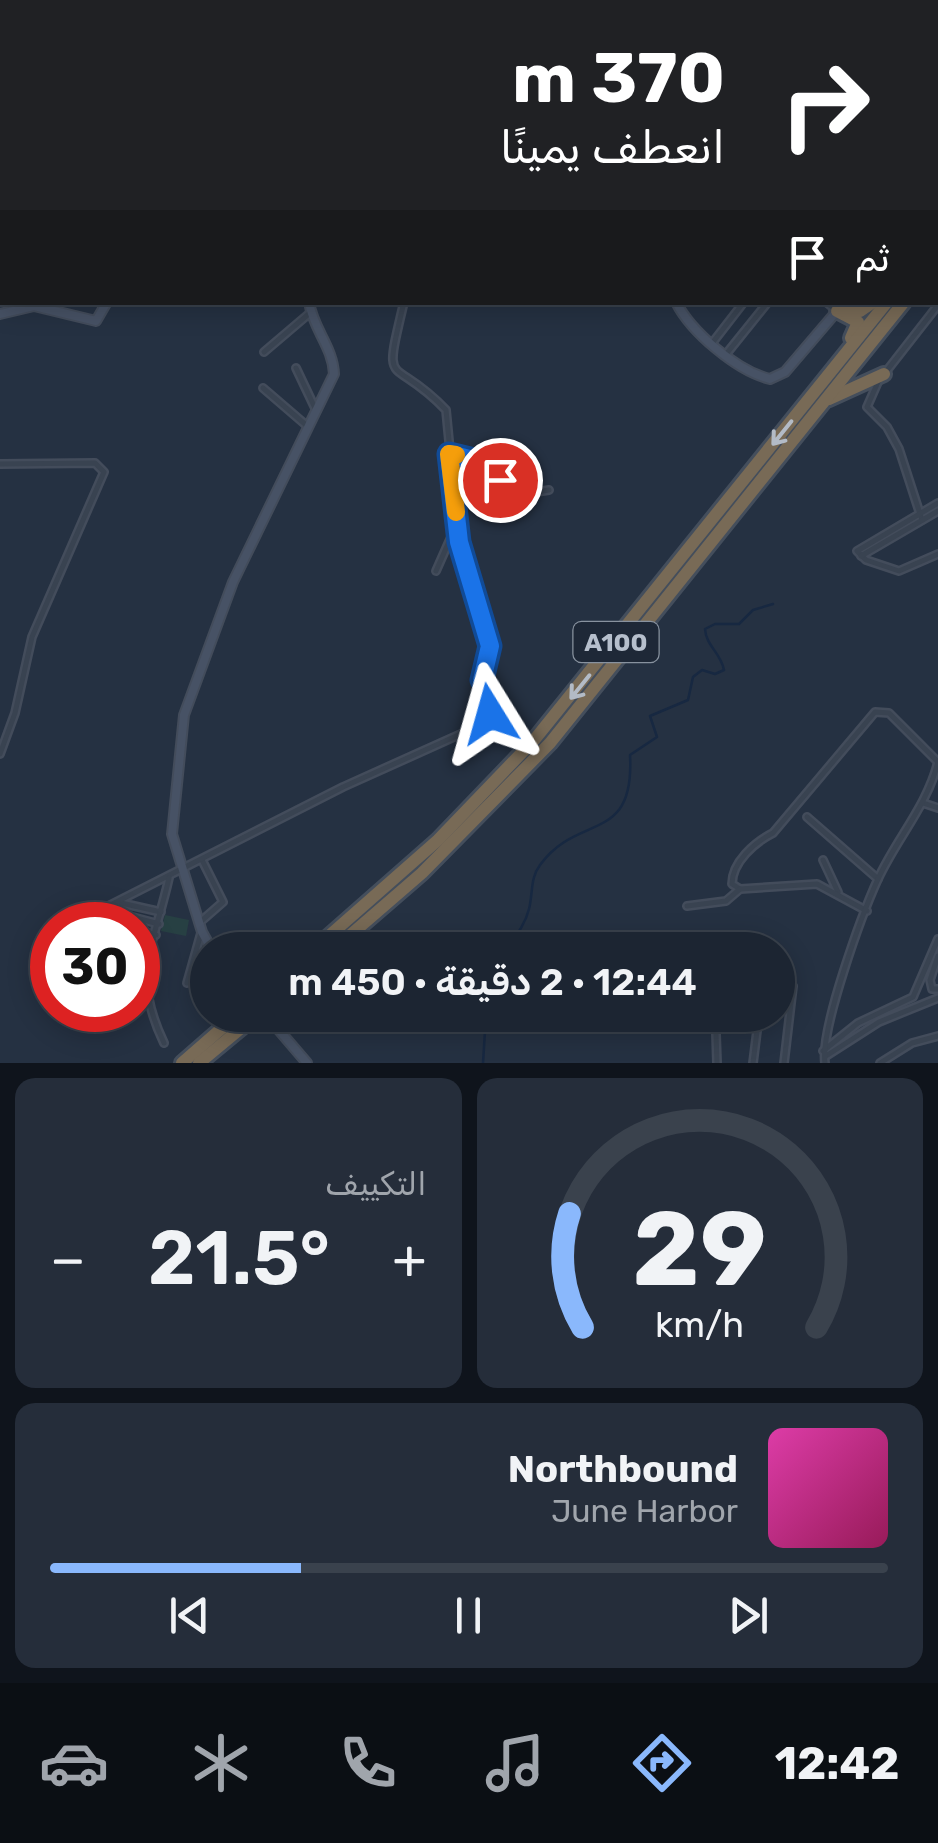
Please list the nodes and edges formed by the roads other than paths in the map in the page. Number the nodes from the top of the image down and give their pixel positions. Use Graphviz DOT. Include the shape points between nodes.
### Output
graph roads {
  1 [pos="106,305"];
  2 [pos="403,305"];
  3 [pos="678,305"];
  4 [pos="742,305"];
  5 [pos="766,305"];
  6 [pos="835,305"];
  7 [pos="869,305"];
  8 [pos="885,305"];
  9 [pos="902,305"];
  10 [pos="938,305"];
  11 [pos="310,307"];
  12 [pos="0,314"];
  13 [pos="713,342"];
  14 [pos="264,352"];
  15 [pos="727,353"];
  16 [pos="838,364"];
  17 [pos="296,368"];
  18 [pos="884,374"];
  19 [pos="263,388"];
  20 [pos="827,400"];
  21 [pos="315,408"];
  22 [pos="306,425"];
  23 [pos="449,454"];
  24 [pos="0,464"];
  25 [pos="549,490"];
  26 [pos="938,503"];
  27 [pos="938,511"];
  28 [pos="921,517"];
  29 [pos="457,524"];
  30 [pos="938,554"];
  31 [pos="436,571"];
  32 [pos="0,754"];
  33 [pos="938,762"];
  34 [pos="936,779"];
  35 [pos="924,804"];
  36 [pos="938,808"];
  37 [pos="808,817"];
  38 [pos="202,860"];
  39 [pos="823,860"];
  40 [pos="183,870"];
  41 [pos="169,876"];
  42 [pos="878,878"];
  43 [pos="166,889"];
  44 [pos="740,889"];
  45 [pos="178,892"];
  46 [pos="838,892"];
  47 [pos="118,902"];
  48 [pos="687,906"];
  49 [pos="868,911"];
  50 [pos="161,912"];
  51 [pos="160,918"];
  52 [pos="200,928"];
  53 [pos="202,932"];
  54 [pos="333,932"];
  55 [pos="355,932"];
  56 [pos="938,938"];
  57 [pos="938,956"];
  58 [pos="187,983"];
  59 [pos="938,990"];
  60 [pos="938,998"];
  61 [pos="159,1032"];
  62 [pos="218,1032"];
  63 [pos="236,1032"];
  64 [pos="281,1032"];
  65 [pos="757,1032"];
  66 [pos="788,1032"];
  67 [pos="716,1034"];
  68 [pos="938,1036"];
  69 [pos="164,1043"];
  70 [pos="824,1057"];
  71 [pos="182,1063"];
  72 [pos="199,1063"];
  73 [pos="307,1063"];
  74 [pos="717,1063"];
  75 [pos="753,1063"];
  76 [pos="784,1063"];
  77 [pos="880,1063"];
  1 -- 12 [label="main road" via="94,321 34,306"];
  2 -- 23 [label="street" via="390,355 393,368 446,410"];
  3 -- 13 [label="main road"];
  4 -- 13 [label="street"];
  5 -- 15 [label="street"];
  6 -- 7 [label="highway" via="860,311"];
  6 -- 15 [label="main road" via="777,378 761,376"];
  6 -- 16 [label="highway" via="858,322"];
  8 -- 16 [label="highway, A100"];
  9 -- 20 [label="highway, A100"];
  10 -- 18 [label="street"];
  11 -- 14 [label="street"];
  11 -- 21 [label="main road" via="334,374"];
  13 -- 15 [label="main road"];
  16 -- 54 [label="highway, A100, one-way" via="525,751"];
  17 -- 21 [label="street"];
  18 -- 20 [label="highway"];
  18 -- 28 [label="street" via="868,407 899,449"];
  19 -- 22 [label="street"];
  20 -- 55 [label="highway, A100" via="538,756"];
  21 -- 22 [label="main road"];
  22 -- 40 [label="main road" via="233,582 184,714 172,834"];
  23 -- 25 [label="street" via="478,461 520,496"];
  23 -- 29 [label="street"];
  24 -- 32 [label="street" via="94,463 104,472 32,638"];
  26 -- 28 [label="street"];
  27 -- 28 [label="street"];
  28 -- 30 [label="street" via="859,553 899,571"];
  29 -- 31 [label="street"];
  29 -- 38 [label="street" via="490,646 482,680 491,695 490,714 458,736"];
  33 -- 34 [label="street"];
  33 -- 44 [label="street" via="889,713 875,712 774,833 744,857 731,880"];
  34 -- 35 [label="street"];
  35 -- 36 [label="street"];
  35 -- 42 [label="street"];
  37 -- 42 [label="street"];
  38 -- 40 [label="street"];
  38 -- 52 [label="street" via="223,902"];
  39 -- 46 [label="street"];
  40 -- 41 [label="street"];
  40 -- 52 [label="main road"];
  41 -- 43 [label="street"];
  41 -- 47 [label="street"];
  42 -- 49 [label="street"];
  43 -- 45 [label="street"];
  43 -- 50 [label="street"];
  44 -- 46 [label="street" via="817,884"];
  44 -- 48 [label="street" via="726,901"];
  46 -- 49 [label="street"];
  49 -- 70 [label="street" via="828,1021"];
  50 -- 51 [label="street"];
  52 -- 53 [label="main road"];
  52 -- 58 [label="street"];
  56 -- 70 [label="street" via="912,997 858,1023"];
  57 -- 59 [label="street" via="930,980"];
  60 -- 70 [label="street" via="879,1022"];
  61 -- 69 [label="street"];
  62 -- 71 [label="highway"];
  63 -- 72 [label="highway"];
  64 -- 73 [label="main road"];
  65 -- 75 [label="street"];
  66 -- 76 [label="street"];
  67 -- 74 [label="street"];
  68 -- 77 [label="street"];
}
